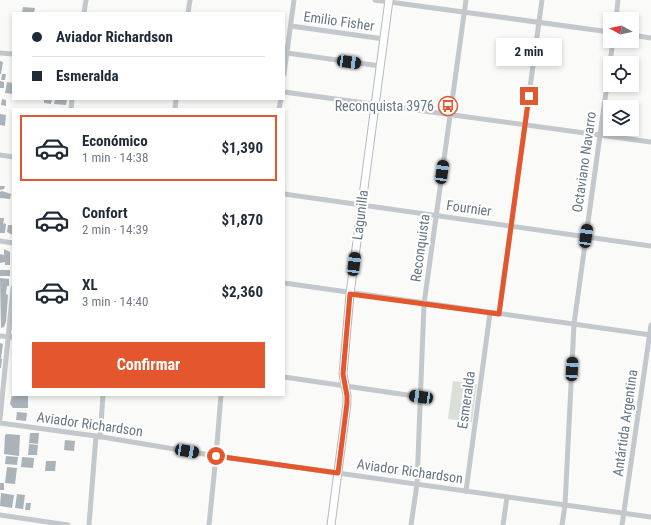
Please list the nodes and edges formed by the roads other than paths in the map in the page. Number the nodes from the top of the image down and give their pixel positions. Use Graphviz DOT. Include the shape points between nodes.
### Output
graph roads {
  1 [pos="86,0"];
  2 [pos="190,0"];
  3 [pos="294,0"];
  4 [pos="375,0"];
  5 [pos="466,0"];
  6 [pos="542,0"];
  7 [pos="618,0"];
  8 [pos="389,1"];
  9 [pos="84,12"];
  10 [pos="188,12"];
  11 [pos="464,12"];
  12 [pos="617,12"];
  13 [pos="539,22"];
  14 [pos="291,26"];
  15 [pos="603,31"];
  16 [pos="639,36"];
  17 [pos="651,38"];
  18 [pos="384,39"];
  19 [pos="612,48"];
  20 [pos="0,53"];
  21 [pos="287,53"];
  22 [pos="12,54"];
  23 [pos="380,66"];
  24 [pos="285,67"];
  25 [pos="285,92"];
  26 [pos="375,104"];
  27 [pos="450,115"];
  28 [pos="525,125"];
  29 [pos="600,135"];
  30 [pos="651,142"];
  31 [pos="0,155"];
  32 [pos="12,157"];
  33 [pos="285,194"];
  34 [pos="362,205"];
  35 [pos="436,216"];
  36 [pos="511,226"];
  37 [pos="586,236"];
  38 [pos="0,241"];
  39 [pos="12,243"];
  40 [pos="651,246"];
  41 [pos="285,284"];
  42 [pos="350,294"];
  43 [pos="424,304"];
  44 [pos="12,312"];
  45 [pos="490,313"];
  46 [pos="499,314"];
  47 [pos="574,324"];
  48 [pos="651,325"];
  49 [pos="650,334"];
  50 [pos="0,336"];
  51 [pos="11,337"];
  52 [pos="285,377"];
  53 [pos="345,386"];
  54 [pos="104,396"];
  55 [pos="221,396"];
  56 [pos="421,397"];
  57 [pos="0,419"];
  58 [pos="0,423"];
  59 [pos="98,436"];
  60 [pos="216,456"];
  61 [pos="338,473"];
  62 [pos="417,484"];
  63 [pos="466,491"];
  64 [pos="507,497"];
  65 [pos="565,505"];
  66 [pos="624,513"];
  67 [pos="0,515"];
  68 [pos="651,517"];
  69 [pos="68,525"];
  70 [pos="89,525"];
  71 [pos="209,525"];
  72 [pos="331,525"];
  73 [pos="411,525"];
  74 [pos="503,525"];
  75 [pos="562,525"];
  76 [pos="622,525"];
  1 -- 9 [label="street"];
  2 -- 10 [label="street"];
  3 -- 14 [label="street"];
  4 -- 8 [label="street"];
  5 -- 11 [label="street, Reconquista"];
  6 -- 13 [label="street"];
  7 -- 12 [label="street"];
  8 -- 11 [label="street"];
  8 -- 18 [label="main road, Lagunilla"];
  11 -- 13 [label="street"];
  11 -- 27 [label="street, Reconquista"];
  13 -- 15 [label="street"];
  13 -- 28 [label="street"];
  14 -- 18 [label="street, Emilio Fisher"];
  14 -- 21 [label="street"];
  16 -- 17 [label="street"];
  18 -- 23 [label="main road, Lagunilla"];
  19 -- 29 [label="street, Octaviano Navarro"];
  20 -- 22 [label="street"];
  21 -- 23 [label="street"];
  21 -- 24 [label="street"];
  23 -- 26 [label="main road, Lagunilla"];
  25 -- 26 [label="street"];
  26 -- 27 [label="street"];
  26 -- 34 [label="main road, Lagunilla"];
  27 -- 28 [label="street"];
  27 -- 35 [label="street, Reconquista"];
  28 -- 29 [label="street"];
  28 -- 36 [label="street"];
  29 -- 30 [label="street"];
  29 -- 37 [label="street, Octaviano Navarro"];
  31 -- 32 [label="street"];
  33 -- 34 [label="street, Fournier"];
  34 -- 35 [label="street, Fournier"];
  34 -- 42 [label="main road, Lagunilla"];
  35 -- 36 [label="street, Fournier"];
  35 -- 43 [label="street, Reconquista"];
  36 -- 37 [label="street, Fournier"];
  36 -- 46 [label="street"];
  37 -- 40 [label="street, Fournier"];
  37 -- 47 [label="street, Octaviano Navarro"];
  38 -- 39 [label="street"];
  41 -- 42 [label="street"];
  42 -- 43 [label="street"];
  42 -- 53 [label="main road, Lagunilla" via="343,374"];
  43 -- 45 [label="street"];
  43 -- 56 [label="street, Reconquista"];
  44 -- 51 [label="street"];
  45 -- 46 [label="street"];
  45 -- 63 [label="street, Esmeralda"];
  46 -- 47 [label="street"];
  47 -- 49 [label="street"];
  47 -- 65 [label="street, Octaviano Navarro"];
  48 -- 49 [label="street, Antártida Argentina"];
  49 -- 66 [label="street, Antártida Argentina"];
  50 -- 51 [label="street"];
  51 -- 57 [label="street"];
  52 -- 53 [label="street"];
  53 -- 56 [label="street"];
  53 -- 61 [label="main road, Lagunilla" via="347,403"];
  54 -- 59 [label="street"];
  55 -- 60 [label="street"];
  56 -- 62 [label="street, Reconquista"];
  58 -- 59 [label="street, Aviador Richardson"];
  59 -- 60 [label="street, Aviador Richardson"];
  59 -- 70 [label="street"];
  60 -- 61 [label="street, Aviador Richardson"];
  60 -- 71 [label="street"];
  61 -- 62 [label="street, Aviador Richardson"];
  61 -- 72 [label="main road, Lagunilla"];
  62 -- 63 [label="street, Aviador Richardson"];
  62 -- 73 [label="street, Reconquista"];
  63 -- 64 [label="street, Aviador Richardson"];
  64 -- 65 [label="street, Aviador Richardson"];
  64 -- 74 [label="street"];
  65 -- 66 [label="street, Aviador Richardson"];
  65 -- 75 [label="street, Octaviano Navarro"];
  66 -- 68 [label="street, Aviador Richardson"];
  66 -- 76 [label="street, Antártida Argentina"];
  67 -- 69 [label="street"];
}
